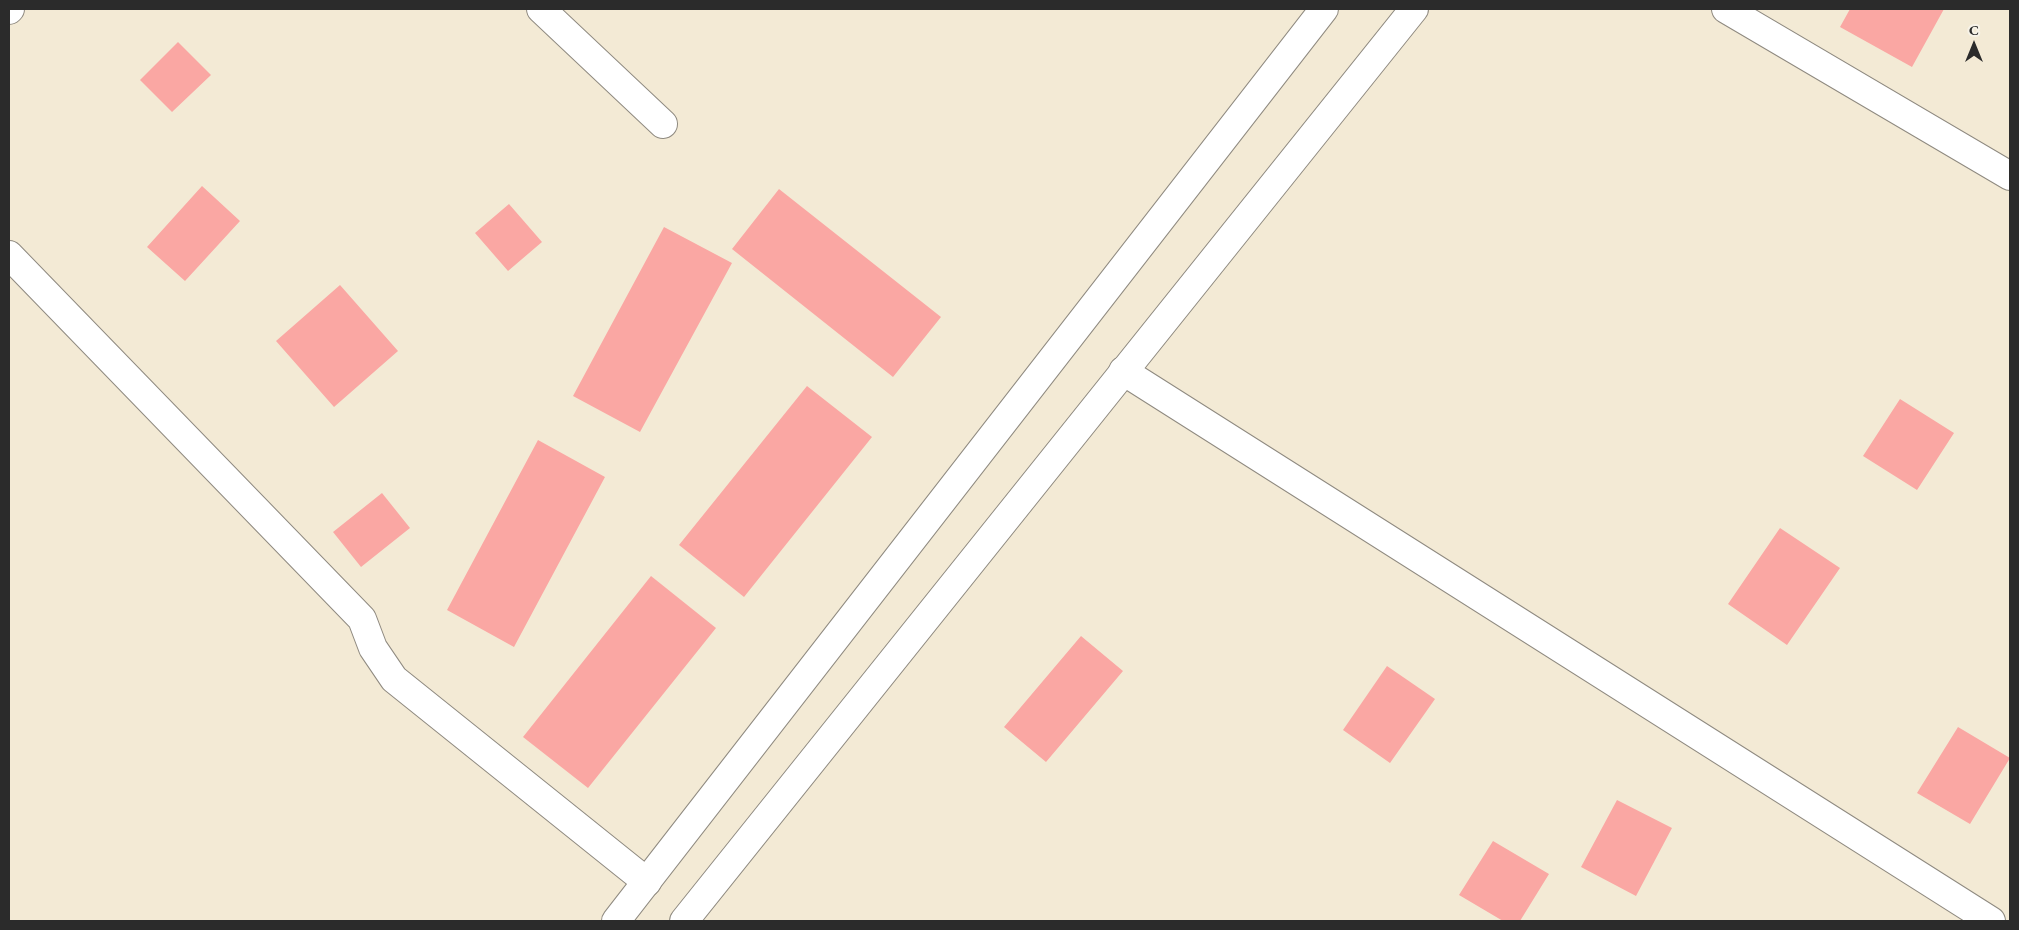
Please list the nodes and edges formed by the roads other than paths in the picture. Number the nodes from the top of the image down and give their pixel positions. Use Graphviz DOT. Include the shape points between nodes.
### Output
graph roads {
  1 [pos="541,9"];
  2 [pos="1324,9"];
  3 [pos="1414,9"];
  4 [pos="1726,9"];
  5 [pos="663,124"];
  6 [pos="2010,176"];
  7 [pos="9,255"];
  8 [pos="1123,371"];
  9 [pos="647,882"];
  10 [pos="616,921"];
  11 [pos="684,921"];
  12 [pos="1991,921"];
  1 -- 5 [label="street"];
  2 -- 9 [label="street"];
  3 -- 8 [label="street"];
  4 -- 6 [label="street"];
  7 -- 9 [label="street" via="362,619 373,648 394,679"];
  8 -- 11 [label="street"];
  8 -- 12 [label="street"];
  9 -- 10 [label="street"];
}
